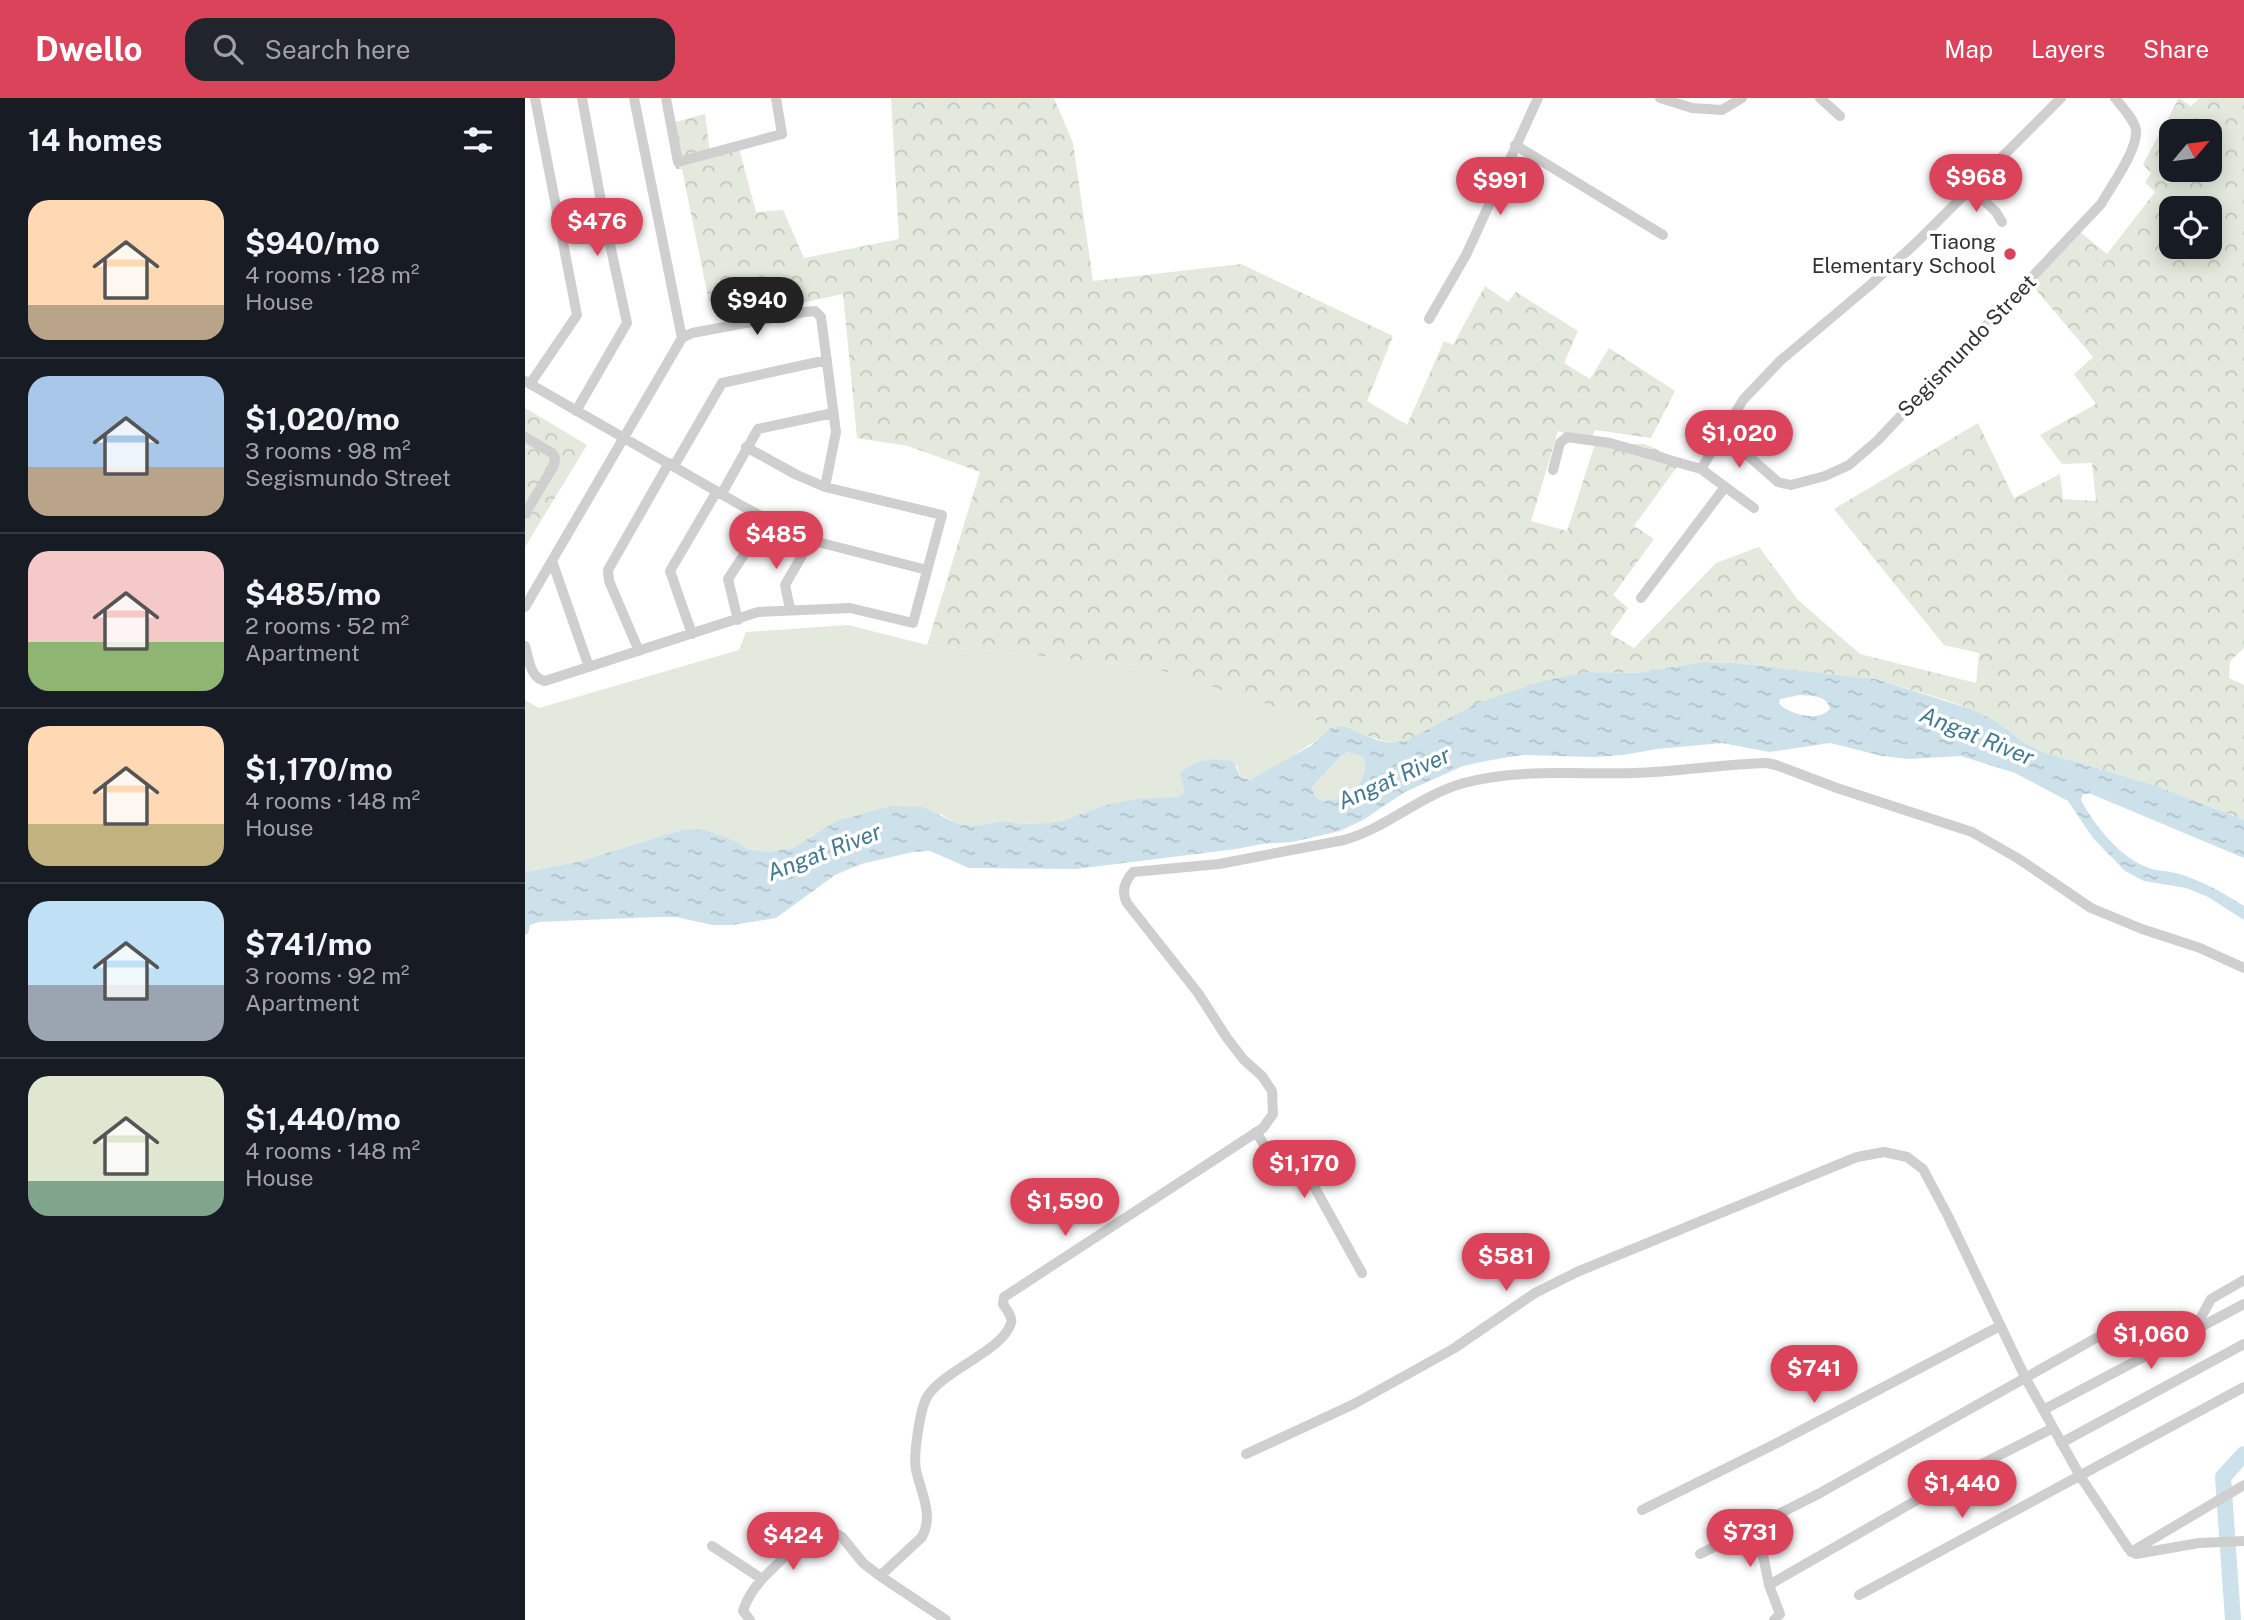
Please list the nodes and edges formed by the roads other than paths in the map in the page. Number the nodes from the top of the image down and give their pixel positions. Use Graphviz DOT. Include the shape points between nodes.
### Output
graph roads {
  1 [pos="535,98"];
  2 [pos="582,98"];
  3 [pos="635,98"];
  4 [pos="666,98"];
  5 [pos="776,98"];
  6 [pos="1538,98"];
  7 [pos="1660,98"];
  8 [pos="1742,98"];
  9 [pos="1820,98"];
  10 [pos="2061,98"];
  11 [pos="2115,98"];
  12 [pos="1840,116"];
  13 [pos="1515,145"];
  14 [pos="1971,188"];
  15 [pos="2003,222"];
  16 [pos="1663,235"];
  17 [pos="1429,319"];
  18 [pos="682,338"];
  19 [pos="827,360"];
  20 [pos="527,383"];
  21 [pos="576,411"];
  22 [pos="833,413"];
  23 [pos="1723,433"];
  24 [pos="525,437"];
  25 [pos="623,438"];
  26 [pos="746,447"];
  27 [pos="671,464"];
  28 [pos="1553,470"];
  29 [pos="1701,470"];
  30 [pos="825,487"];
  31 [pos="1725,487"];
  32 [pos="719,492"];
  33 [pos="1754,508"];
  34 [pos="525,514"];
  35 [pos="768,518"];
  36 [pos="811,540"];
  37 [pos="552,561"];
  38 [pos="927,570"];
  39 [pos="1641,598"];
  40 [pos="525,607"];
  41 [pos="790,610"];
  42 [pos="738,620"];
  43 [pos="692,634"];
  44 [pos="525,646"];
  45 [pos="639,651"];
  46 [pos="589,667"];
  47 [pos="2244,968"];
  48 [pos="1256,1132"];
  49 [pos="1362,1273"];
  50 [pos="2244,1280"];
  51 [pos="2244,1304"];
  52 [pos="2000,1326"];
  53 [pos="2114,1328"];
  54 [pos="2194,1331"];
  55 [pos="2244,1344"];
  56 [pos="2026,1379"];
  57 [pos="2244,1387"];
  58 [pos="2043,1410"];
  59 [pos="2053,1429"];
  60 [pos="2061,1443"];
  61 [pos="1246,1454"];
  62 [pos="2080,1476"];
  63 [pos="2244,1485"];
  64 [pos="1642,1510"];
  65 [pos="1757,1525"];
  66 [pos="2244,1541"];
  67 [pos="712,1546"];
  68 [pos="2131,1552"];
  69 [pos="1700,1554"];
  70 [pos="880,1576"];
  71 [pos="762,1579"];
  72 [pos="1769,1585"];
  73 [pos="1859,1595"];
  74 [pos="750,1620"];
  75 [pos="946,1620"];
  76 [pos="1774,1620"];
  1 -- 20 [label="street" via="577,315"];
  2 -- 21 [label="street" via="627,323"];
  3 -- 18 [label="street"];
  4 -- 5 [label="street" via="678,162 782,134"];
  6 -- 13 [label="street"];
  7 -- 8 [label="street" via="1692,108 1722,110"];
  9 -- 12 [label="street"];
  10 -- 14 [label="street"];
  11 -- 23 [label="street, Segismundo Street" via="2136,128 2135,139 2101,204 1849,465 1791,485 1778,482"];
  13 -- 16 [label="street"];
  13 -- 17 [label="street" via="1466,255"];
  14 -- 15 [label="street"];
  14 -- 23 [label="street" via="1869,286 1780,361 1743,400"];
  18 -- 19 [label="street" via="815,311 821,317"];
  18 -- 25 [label="street"];
  19 -- 22 [label="street"];
  19 -- 27 [label="street" via="722,383"];
  20 -- 21 [label="street"];
  21 -- 25 [label="street"];
  22 -- 26 [label="street" via="758,429"];
  22 -- 30 [label="street" via="836,432"];
  23 -- 29 [label="street"];
  24 -- 34 [label="street" via="555,458"];
  25 -- 27 [label="street"];
  25 -- 37 [label="street"];
  26 -- 30 [label="street"];
  26 -- 32 [label="street"];
  27 -- 32 [label="street"];
  27 -- 45 [label="street" via="608,570"];
  28 -- 29 [label="street" via="1560,443 1567,437 1610,443"];
  29 -- 31 [label="street"];
  30 -- 38 [label="street" via="942,515"];
  31 -- 33 [label="street"];
  31 -- 39 [label="street"];
  32 -- 35 [label="street"];
  32 -- 43 [label="street" via="670,571"];
  35 -- 36 [label="street"];
  35 -- 42 [label="street" via="728,579"];
  36 -- 38 [label="street"];
  36 -- 41 [label="street" via="785,585"];
  37 -- 40 [label="street"];
  37 -- 46 [label="street"];
  38 -- 41 [label="street" via="913,623 851,608"];
  41 -- 42 [label="street" via="758,612"];
  42 -- 43 [label="street"];
  43 -- 45 [label="street"];
  44 -- 46 [label="street" via="533,673 545,681"];
  45 -- 46 [label="street"];
  47 -- 48 [label="street" via="2091,908 1972,832 1776,765 1488,778 1438,792 1353,838 1219,864 1133,872 1126,879 1123,896 1127,903 1272,1091 1273,1114"];
  48 -- 49 [label="street" via="1282,1173 1310,1179"];
  48 -- 70 [label="street" via="1004,1297 1011,1324 997,1342 927,1396 915,1467 927,1508 926,1529"];
  50 -- 54 [label="street" via="2211,1299"];
  51 -- 54 [label="street"];
  52 -- 56 [label="street"];
  52 -- 61 [label="street" via="1923,1169 1907,1157 1884,1152 1857,1157 1577,1272 1354,1404"];
  52 -- 64 [label="street"];
  53 -- 56 [label="street"];
  54 -- 58 [label="street"];
  55 -- 60 [label="street"];
  56 -- 58 [label="street"];
  56 -- 65 [label="street"];
  57 -- 62 [label="street"];
  58 -- 59 [label="street"];
  59 -- 60 [label="street"];
  59 -- 72 [label="street" via="1964,1473"];
  60 -- 62 [label="street"];
  62 -- 68 [label="street"];
  62 -- 73 [label="street"];
  63 -- 68 [label="street"];
  65 -- 69 [label="street"];
  65 -- 72 [label="street"];
  66 -- 68 [label="street"];
  67 -- 71 [label="street"];
  70 -- 71 [label="street" via="842,1537 821,1524"];
  70 -- 75 [label="street"];
  71 -- 74 [label="street" via="745,1603"];
  72 -- 76 [label="street" via="1780,1608"];
}
